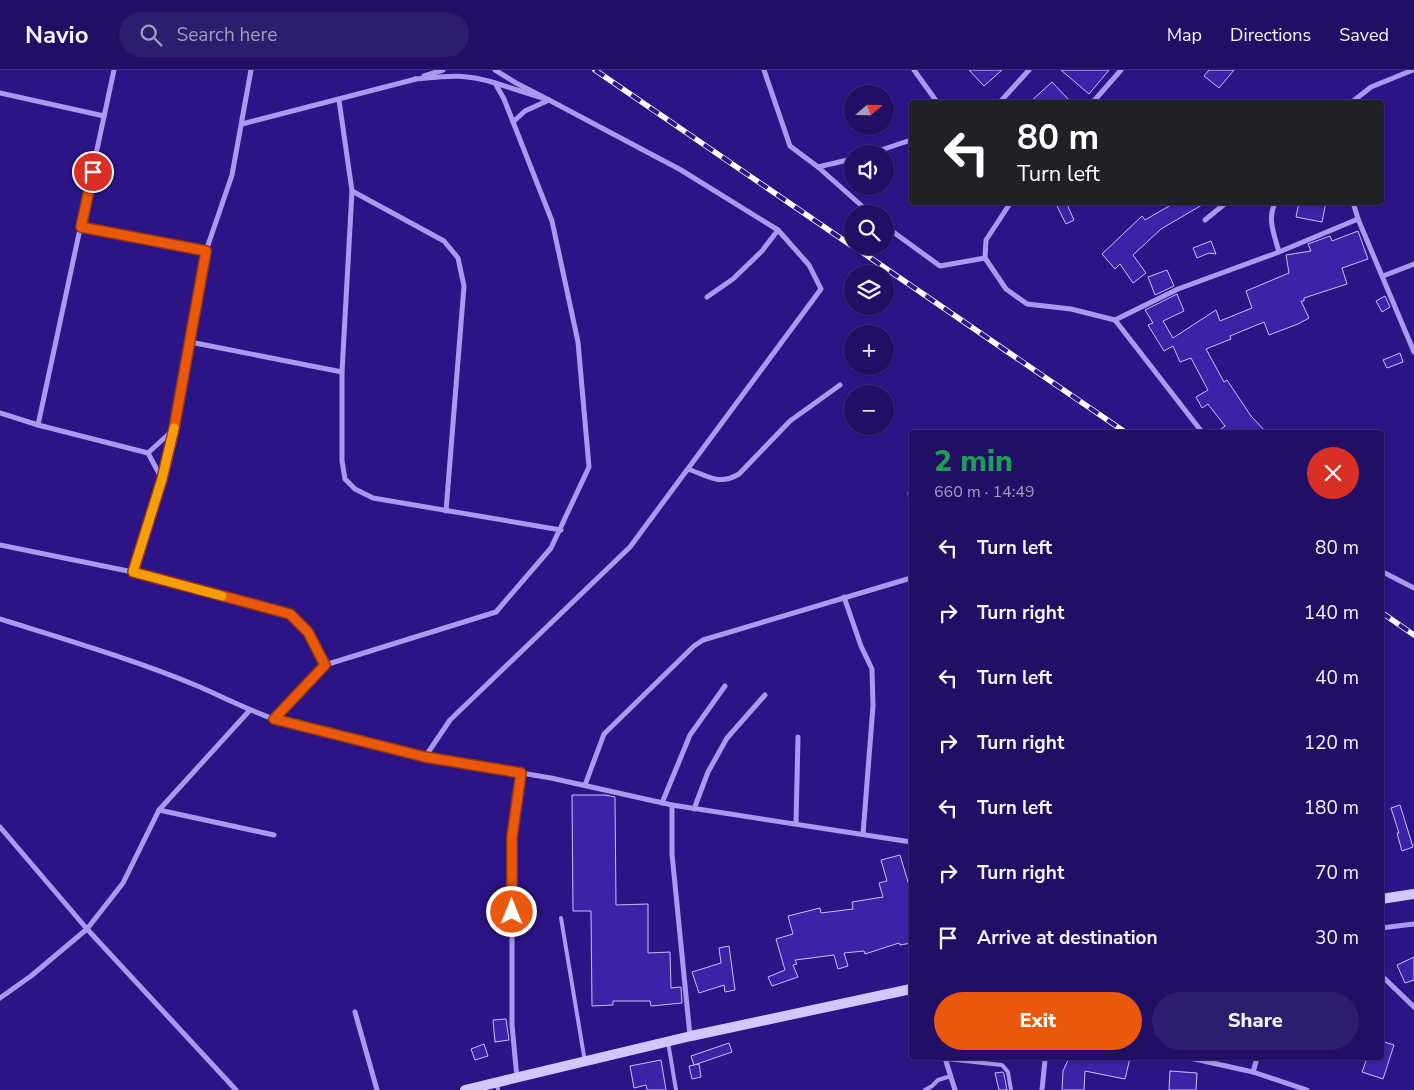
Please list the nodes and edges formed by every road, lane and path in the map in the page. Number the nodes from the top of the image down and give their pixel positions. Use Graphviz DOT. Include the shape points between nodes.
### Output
graph roads {
  1 [pos="114,70"];
  2 [pos="251,70"];
  3 [pos="443,70"];
  4 [pos="495,70"];
  5 [pos="764,70"];
  6 [pos="914,70"];
  7 [pos="1029,70"];
  8 [pos="1121,70"];
  9 [pos="1413,70"];
  10 [pos="415,79"];
  11 [pos="494,83"];
  12 [pos="0,93"];
  13 [pos="339,100"];
  14 [pos="549,100"];
  15 [pos="936,100"];
  16 [pos="1002,100"];
  17 [pos="1095,100"];
  18 [pos="1355,100"];
  19 [pos="104,116"];
  20 [pos="513,122"];
  21 [pos="242,124"];
  22 [pos="909,141"];
  23 [pos="894,146"];
  24 [pos="844,161"];
  25 [pos="818,167"];
  26 [pos="352,191"];
  27 [pos="861,205"];
  28 [pos="1009,205"];
  29 [pos="1223,205"];
  30 [pos="1274,205"];
  31 [pos="1354,205"];
  32 [pos="1358,218"];
  33 [pos="1205,220"];
  34 [pos="81,227"];
  35 [pos="778,230"];
  36 [pos="894,233"];
  37 [pos="206,251"];
  38 [pos="1279,252"];
  39 [pos="985,258"];
  40 [pos="1414,264"];
  41 [pos="1383,276"];
  42 [pos="707,296"];
  43 [pos="1114,320"];
  44 [pos="190,342"];
  45 [pos="1414,352"];
  46 [pos="342,372"];
  47 [pos="840,385"];
  48 [pos="0,413"];
  49 [pos="38,425"];
  50 [pos="174,429"];
  51 [pos="1200,430"];
  52 [pos="148,452"];
  53 [pos="688,469"];
  54 [pos="162,479"];
  55 [pos="446,511"];
  56 [pos="561,530"];
  57 [pos="0,544"];
  58 [pos="133,572"];
  59 [pos="1384,573"];
  60 [pos="909,579"];
  61 [pos="1414,588"];
  62 [pos="844,597"];
  63 [pos="0,619"];
  64 [pos="325,665"];
  65 [pos="725,686"];
  66 [pos="764,695"];
  67 [pos="250,710"];
  68 [pos="274,719"];
  69 [pos="798,737"];
  70 [pos="425,757"];
  71 [pos="521,773"];
  72 [pos="584,785"];
  73 [pos="662,803"];
  74 [pos="672,805"];
  75 [pos="694,809"];
  76 [pos="159,810"];
  77 [pos="796,824"];
  78 [pos="0,827"];
  79 [pos="863,834"];
  80 [pos="274,836"];
  81 [pos="909,842"];
  82 [pos="1414,894"];
  83 [pos="1384,899"];
  84 [pos="561,918"];
  85 [pos="1414,924"];
  86 [pos="1384,928"];
  87 [pos="87,929"];
  88 [pos="1384,979"];
  89 [pos="909,989"];
  90 [pos="0,998"];
  91 [pos="1414,1007"];
  92 [pos="355,1012"];
  93 [pos="690,1036"];
  94 [pos="668,1042"];
  95 [pos="946,1060"];
  96 [pos="961,1060"];
  97 [pos="1046,1060"];
  98 [pos="1199,1060"];
  99 [pos="1256,1060"];
  100 [pos="585,1062"];
  101 [pos="1253,1072"];
  102 [pos="950,1076"];
  103 [pos="517,1078"];
  104 [pos="498,1086"];
  105 [pos="236,1090"];
  106 [pos="377,1090"];
  107 [pos="465,1090"];
  108 [pos="676,1090"];
  109 [pos="925,1090"];
  110 [pos="954,1090"];
  111 [pos="1011,1090"];
  112 [pos="1042,1090"];
  113 [pos="1307,1090"];
  1 -- 19 [label="street"];
  2 -- 21 [label="street"];
  3 -- 10 [label="street"];
  4 -- 14 [label="street"];
  5 -- 25 [label="street" via="790,146"];
  6 -- 15 [label="street"];
  7 -- 16 [label="street"];
  8 -- 17 [label="street"];
  9 -- 18 [label="street" via="1371,87"];
  10 -- 11 [label="street" via="474,77"];
  10 -- 13 [label="street"];
  11 -- 14 [label="street"];
  11 -- 20 [label="street"];
  12 -- 19 [label="street"];
  13 -- 21 [label="street"];
  13 -- 26 [label="street"];
  14 -- 20 [label="street" via="525,111"];
  14 -- 35 [label="street" via="681,170"];
  19 -- 34 [label="street"];
  20 -- 56 [label="street" via="552,221 578,342 589,467"];
  21 -- 37 [label="street" via="232,175"];
  22 -- 23 [label="street"];
  24 -- 25 [label="street"];
  25 -- 27 [label="street"];
  26 -- 46 [label="street"];
  26 -- 55 [label="street" via="444,241 458,258 464,286"];
  28 -- 39 [label="street" via="986,240"];
  29 -- 33 [label="street"];
  30 -- 38 [label="street" via="1271,224"];
  31 -- 32 [label="street"];
  32 -- 38 [label="street"];
  32 -- 41 [label="street"];
  34 -- 37 [label="street"];
  34 -- 49 [label="street"];
  35 -- 42 [label="street" via="733,279"];
  35 -- 53 [label="street" via="810,266 821,289"];
  36 -- 39 [label="street" via="940,266"];
  37 -- 44 [label="street"];
  38 -- 43 [label="street" via="1178,288"];
  39 -- 43 [label="street" via="1006,289 1027,304 1071,309"];
  40 -- 41 [label="street"];
  41 -- 45 [label="street"];
  43 -- 51 [label="street"];
  44 -- 46 [label="street"];
  44 -- 50 [label="street"];
  46 -- 55 [label="street" via="345,479 355,490 373,498"];
  47 -- 53 [label="street" via="790,421 729,480"];
  48 -- 49 [label="street"];
  49 -- 52 [label="street"];
  50 -- 52 [label="street"];
  50 -- 54 [label="street"];
  52 -- 54 [label="street"];
  53 -- 70 [label="street" via="630,547 450,720"];
  54 -- 58 [label="street"];
  55 -- 56 [label="street"];
  56 -- 64 [label="street" via="552,548 496,612"];
  57 -- 58 [label="street"];
  58 -- 64 [label="street" via="290,614 308,632"];
  59 -- 61 [label="street"];
  60 -- 62 [label="street"];
  62 -- 72 [label="street" via="713,636 694,646 604,734"];
  62 -- 79 [label="street" via="860,646 872,669 873,706"];
  63 -- 67 [label="street" via="81,644"];
  64 -- 68 [label="street"];
  65 -- 73 [label="street" via="690,735"];
  66 -- 75 [label="street" via="727,738 708,772"];
  67 -- 68 [label="street"];
  67 -- 76 [label="street"];
  68 -- 70 [label="street"];
  69 -- 77 [label="street"];
  70 -- 71 [label="street"];
  71 -- 72 [label="street"];
  71 -- 103 [label="street" via="512,837 512,1025"];
  72 -- 73 [label="street"];
  73 -- 74 [label="street"];
  74 -- 75 [label="street"];
  74 -- 93 [label="street" via="672,854"];
  75 -- 77 [label="street"];
  76 -- 80 [label="street"];
  76 -- 87 [label="street" via="124,883"];
  77 -- 79 [label="street"];
  78 -- 87 [label="street"];
  79 -- 81 [label="street"];
  82 -- 83 [label="main road"];
  84 -- 100 [label="lane"];
  85 -- 86 [label="street"];
  87 -- 90 [label="street"];
  87 -- 105 [label="street"];
  88 -- 91 [label="street"];
  89 -- 93 [label="main road"];
  92 -- 106 [label="street"];
  93 -- 94 [label="main road"];
  94 -- 100 [label="main road"];
  94 -- 108 [label="lane"];
  95 -- 102 [label="street"];
  96 -- 111 [label="lane" via="1002,1065 1008,1072"];
  97 -- 112 [label="street"];
  98 -- 101 [label="street"];
  99 -- 101 [label="street"];
  100 -- 103 [label="main road"];
  101 -- 113 [label="street"];
  102 -- 109 [label="lane"];
  102 -- 110 [label="street"];
  103 -- 104 [label="main road"];
  104 -- 107 [label="main road"];
}
